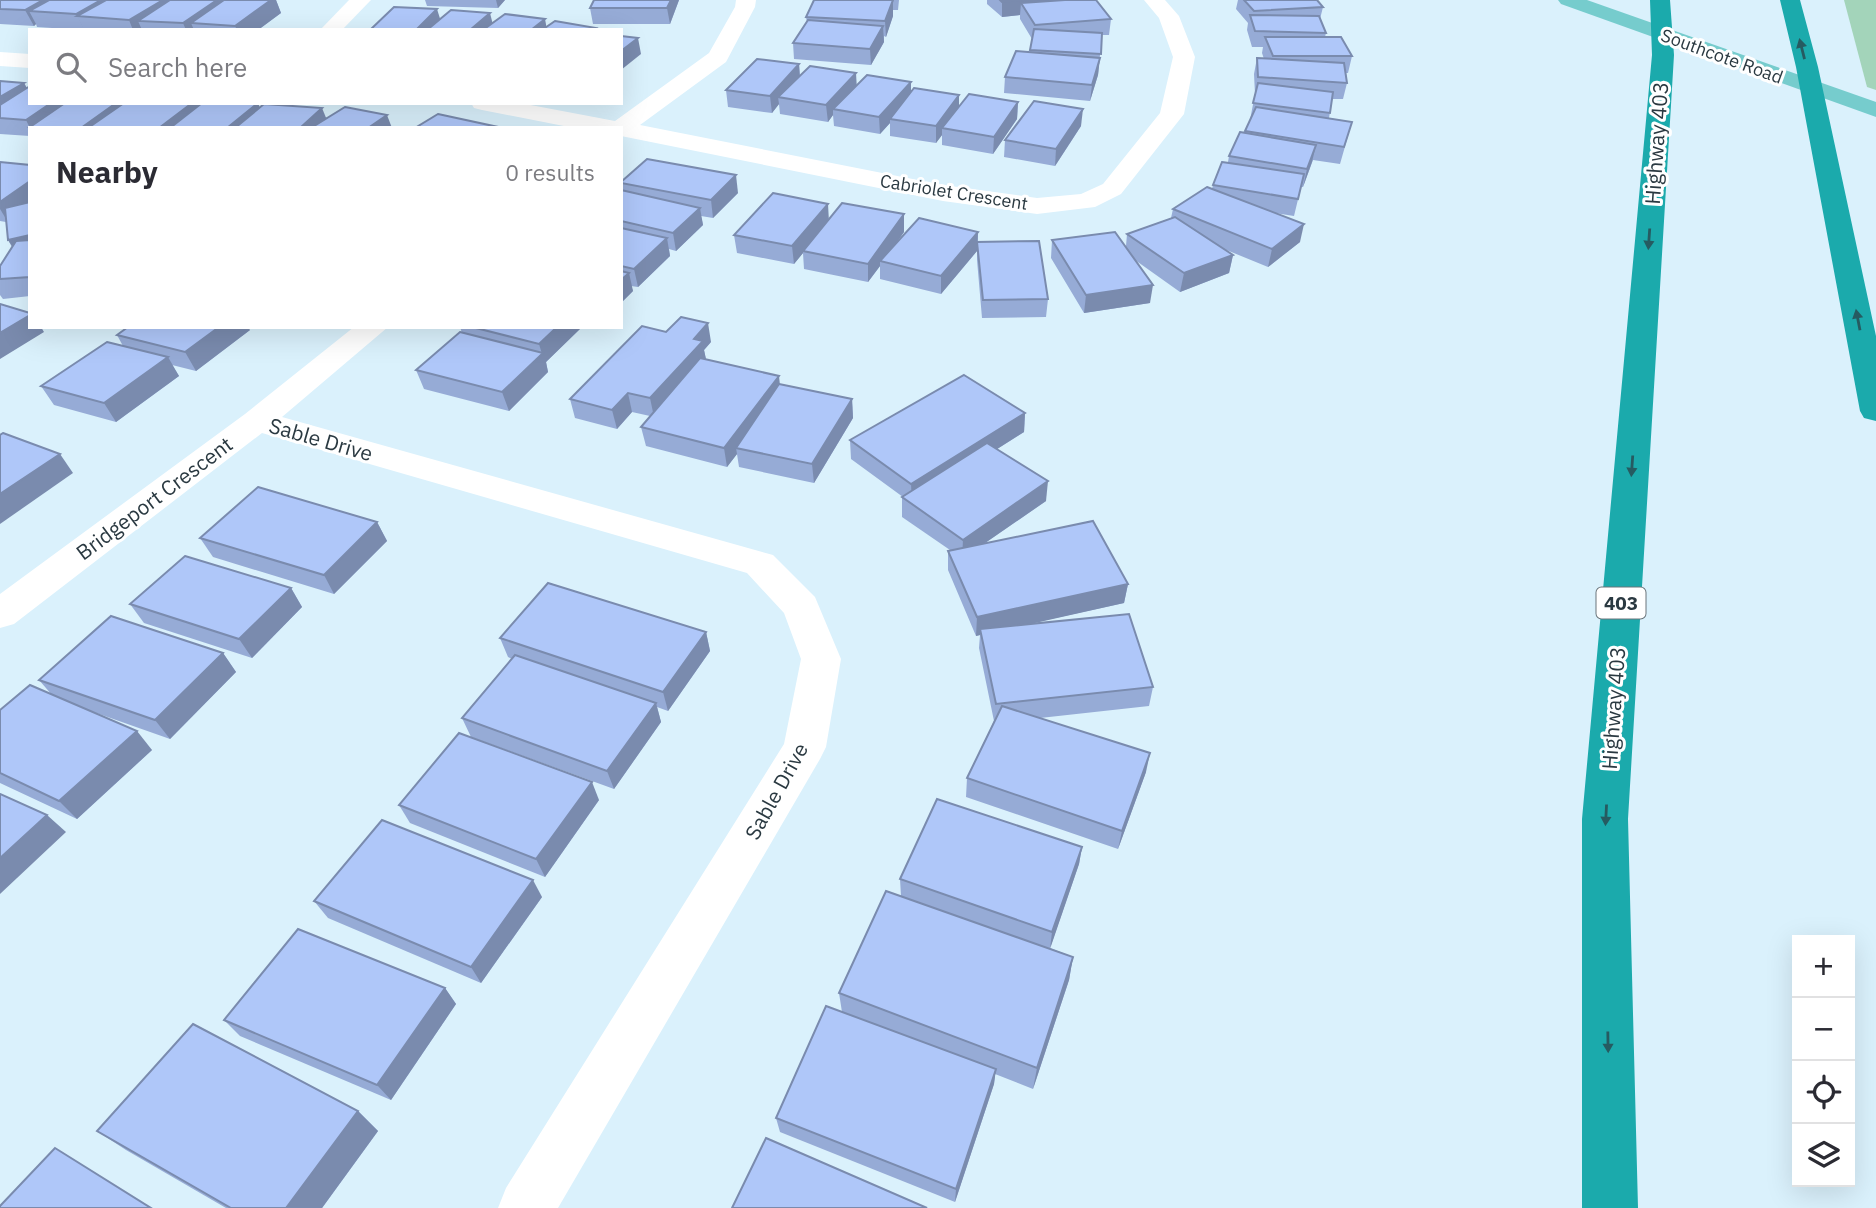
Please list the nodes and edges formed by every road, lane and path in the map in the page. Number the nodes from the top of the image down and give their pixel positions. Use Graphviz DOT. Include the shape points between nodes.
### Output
graph roads {
  1 [pos="361,0"];
  2 [pos="746,0"];
  3 [pos="1154,0"];
  4 [pos="1568,0"];
  5 [pos="1660,0"];
  6 [pos="1790,0"];
  7 [pos="332,28"];
  8 [pos="0,59"];
  9 [pos="28,61"];
  10 [pos="492,105"];
  11 [pos="1876,110"];
  12 [pos="603,126"];
  13 [pos="623,128"];
  14 [pos="623,129"];
  15 [pos="371,329"];
  16 [pos="1876,411"];
  17 [pos="257,421"];
  18 [pos="0,614"];
  19 [pos="526,1208"];
  20 [pos="1610,1208"];
  1 -- 7 [label="street"];
  2 -- 13 [label="street" via="718,57"];
  3 -- 14 [label="street, Cabriolet Crescent" via="1169,16 1184,57 1172,114 1112,189 1086,201 1037,206 943,193"];
  4 -- 11 [label="main road, Southcote Road"];
  5 -- 20 [label="highway, Highway 403 / 403, one-way" via="1663,55 1605,819"];
  16 -- 6 [label="highway, one-way"];
  8 -- 9 [label="street"];
  10 -- 12 [label="street"];
  15 -- 17 [label="street, Bridgeport Crescent"];
  17 -- 18 [label="street, Bridgeport Crescent"];
  17 -- 19 [label="street, Sable Drive" via="760,564 801,607 821,659 805,747"];
}
